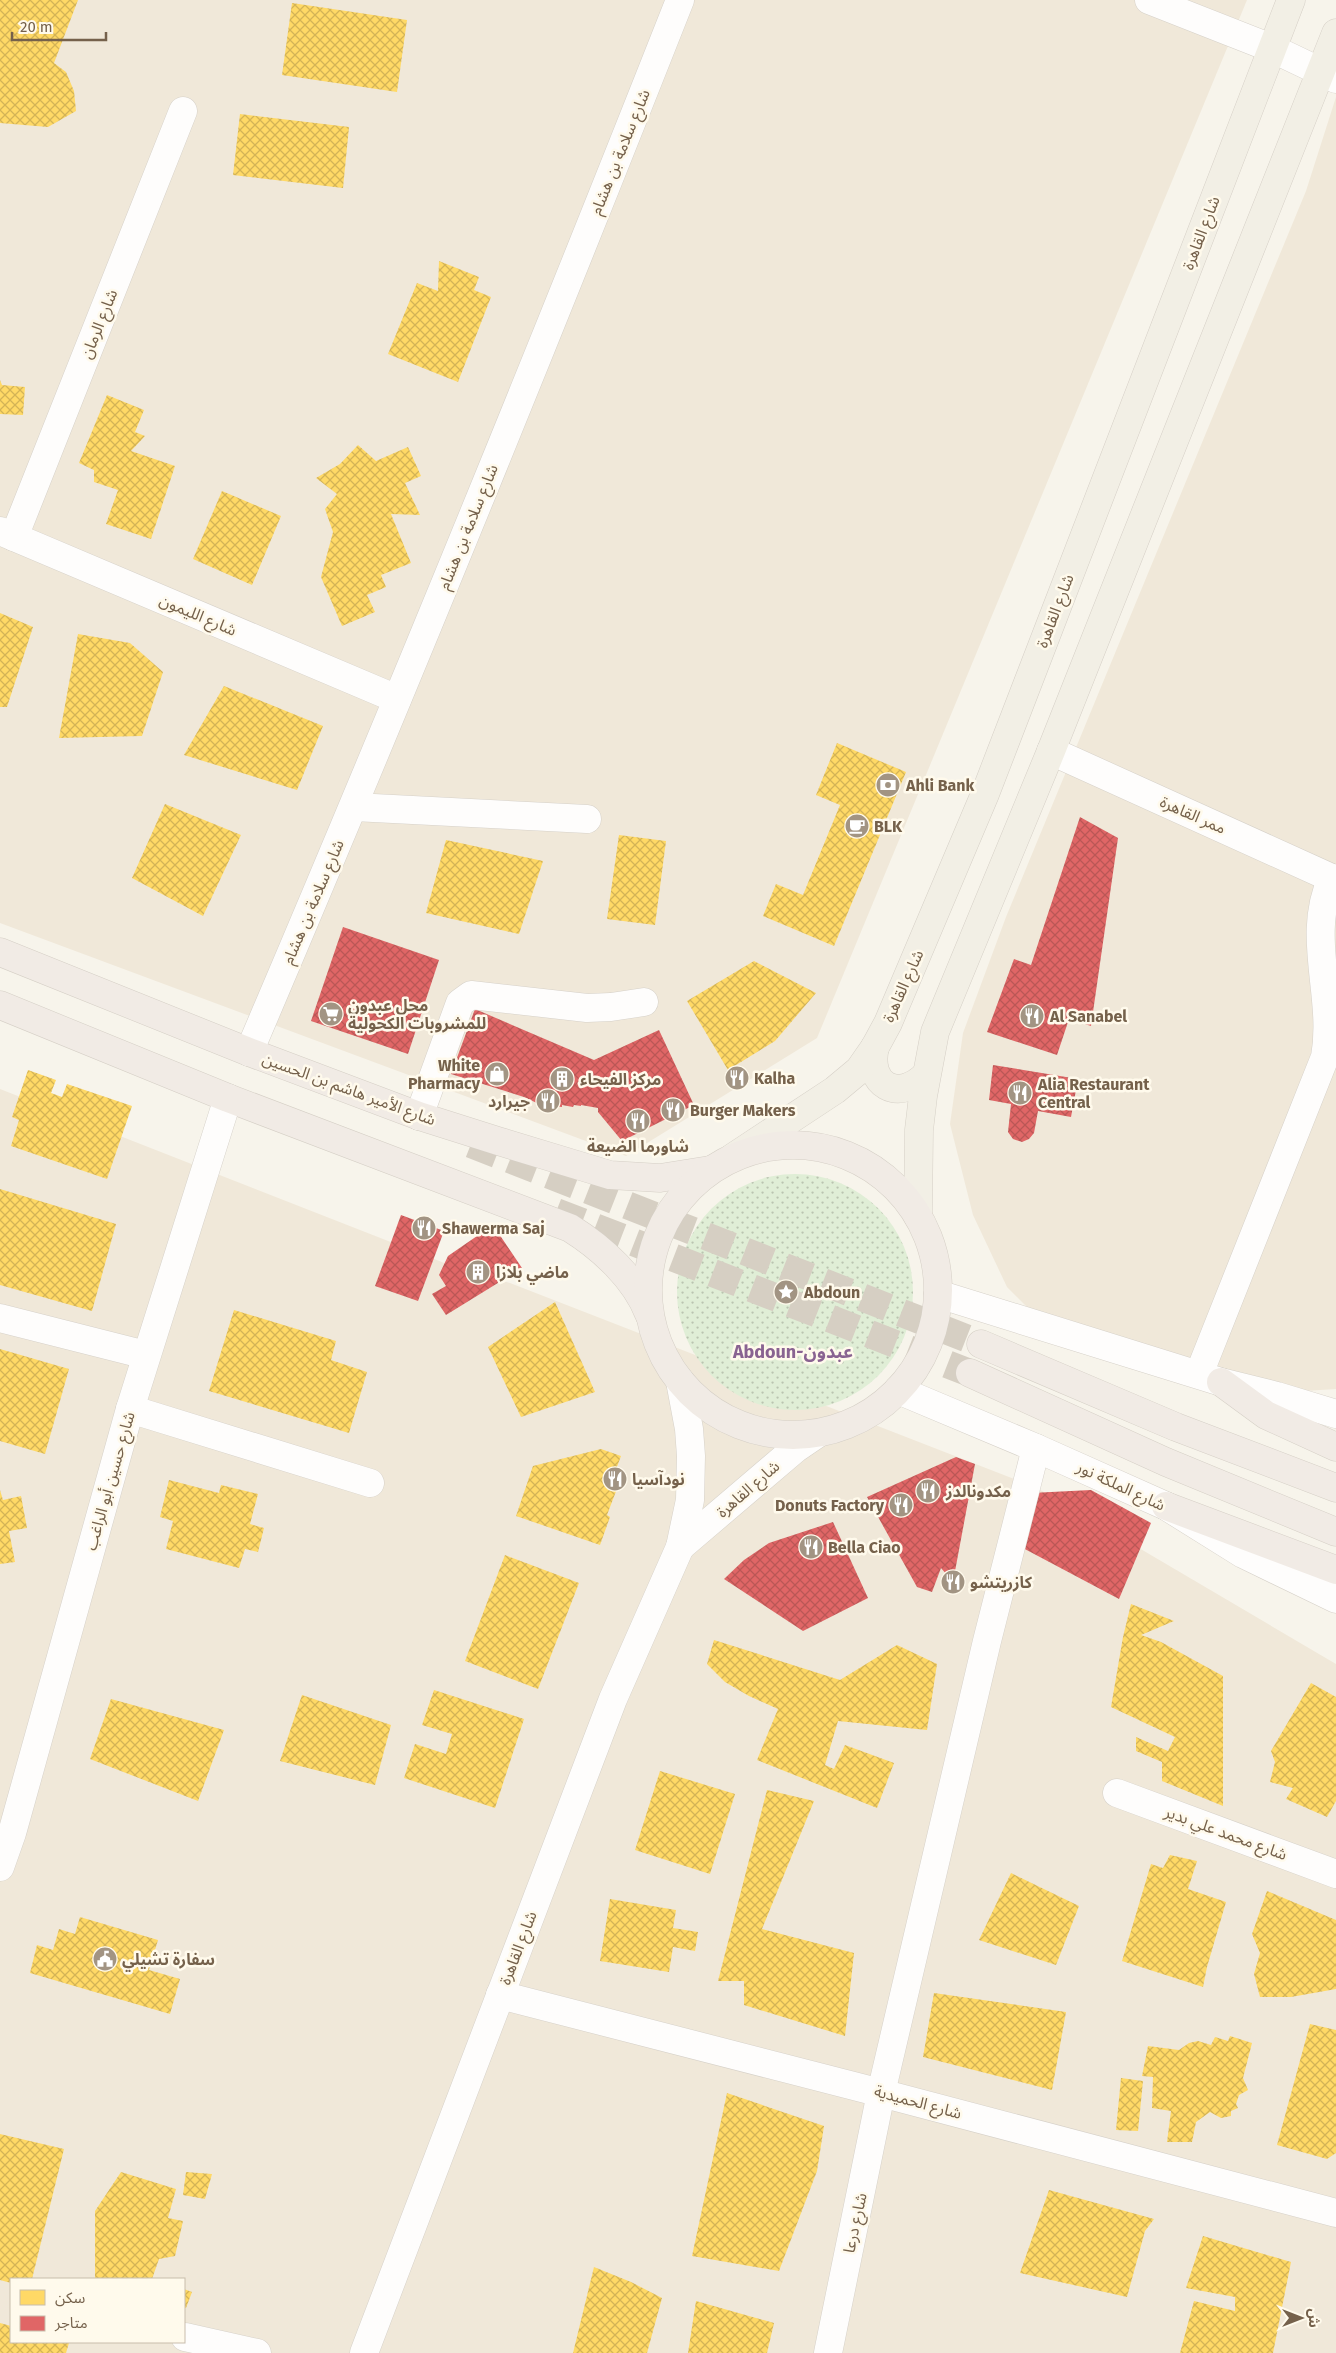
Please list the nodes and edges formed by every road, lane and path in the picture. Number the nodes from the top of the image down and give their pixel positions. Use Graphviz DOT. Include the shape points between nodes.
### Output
graph roads {
  1 [pos="680,0"];
  2 [pos="1149,0"];
  3 [pos="1291,0"];
  4 [pos="1336,33"];
  5 [pos="1271,48"];
  6 [pos="1328,75"];
  7 [pos="183,111"];
  8 [pos="7,534"];
  9 [pos="397,699"];
  10 [pos="1051,751"];
  11 [pos="354,807"];
  12 [pos="586,819"];
  13 [pos="1334,879"];
  14 [pos="0,952"];
  15 [pos="644,1002"];
  16 [pos="0,1005"];
  17 [pos="875,1047"];
  18 [pos="249,1052"];
  19 [pos="926,1075"];
  20 [pos="228,1098"];
  21 [pos="419,1116"];
  22 [pos="721,1164"];
  23 [pos="918,1216"];
  24 [pos="938,1294"];
  25 [pos="650,1315"];
  26 [pos="0,1318"];
  27 [pos="981,1344"];
  28 [pos="146,1355"];
  29 [pos="970,1374"];
  30 [pos="1210,1378"];
  31 [pos="680,1381"];
  32 [pos="898,1390"];
  33 [pos="1333,1406"];
  34 [pos="130,1409"];
  35 [pos="817,1434"];
  36 [pos="1336,1447"];
  37 [pos="1036,1448"];
  38 [pos="370,1483"];
  39 [pos="1336,1488"];
  40 [pos="1166,1506"];
  41 [pos="1336,1532"];
  42 [pos="680,1547"];
  43 [pos="1336,1570"];
  44 [pos="1336,1599"];
  45 [pos="1117,1793"];
  46 [pos="0,1867"];
  47 [pos="1336,1874"];
  48 [pos="500,1995"];
  49 [pos="881,2092"];
  50 [pos="1336,2213"];
  51 [pos="185,2337"];
  52 [pos="257,2353"];
  53 [pos="364,2353"];
  54 [pos="828,2353"];
  1 -- 9 [label="street, شارع سلامة بن هشام" via="575,268"];
  2 -- 5 [label="street"];
  3 -- 5 [label="main road, شارع القاهرة"];
  4 -- 6 [label="main road"];
  5 -- 6 [label="street"];
  5 -- 17 [label="main road, شارع القاهرة" via="985,794"];
  6 -- 10 [label="main road"];
  7 -- 8 [label="street, شارع الرمان"];
  8 -- 9 [label="street, شارع الليمون"];
  9 -- 11 [label="street, شارع سلامة بن هشام"];
  10 -- 13 [label="street, ممر القاهرة"];
  10 -- 19 [label="main road" via="935,1032"];
  11 -- 12 [label="street"];
  11 -- 18 [label="street, شارع سلامة بن هشام"];
  13 -- 30 [label="street" via="1324,896 1320,932 1328,1027 1325,1057"];
  14 -- 18 [label="highway, شارع الأمير هاشم بن الحسين"];
  15 -- 21 [label="street" via="587,1008 471,995 460,1003"];
  16 -- 20 [label="highway"];
  17 -- 19 [label="main road" via="872,1065 878,1080 885,1086 904,1088"];
  17 -- 22 [label="main road, شارع القاهرة" via="858,1070 835,1090"];
  18 -- 21 [label="highway, شارع الأمير هاشم بن الحسين"];
  19 -- 23 [label="main road" via="919,1130"];
  20 -- 25 [label="highway" via="570,1228 604,1252 644,1300"];
  20 -- 28 [label="street, شارع حسين أبو الراغب"];
  21 -- 22 [label="highway, شارع الأمير هاشم بن الحسين" via="610,1175 660,1178"];
  22 -- 23 [label="highway, شارع الأمير هاشم بن الحسين" via="772,1146 823,1148 855,1158 891,1183"];
  22 -- 25 [label="highway" via="680,1199 658,1234 649,1274"];
  23 -- 24 [label="highway, شارع الأمير هاشم بن الحسين" via="936,1267"];
  24 -- 30 [label="street"];
  24 -- 32 [label="highway, شارع الأمير هاشم بن الحسين" via="933,1329 919,1362"];
  25 -- 31 [label="highway, شارع الأمير هاشم بن الحسين" via="661,1350"];
  26 -- 28 [label="street"];
  27 -- 39 [label="highway" via="1176,1427"];
  28 -- 34 [label="street, شارع حسين أبو الراغب"];
  29 -- 41 [label="highway" via="1166,1462"];
  30 -- 33 [label="street"];
  30 -- 36 [label="highway" via="1282,1423"];
  31 -- 35 [label="highway, شارع الأمير هاشم بن الحسين" via="708,1408 741,1426 779,1435"];
  31 -- 42 [label="street, شارع القاهرة" via="691,1456 690,1500"];
  32 -- 35 [label="highway, شارع الأمير هاشم بن الحسين" via="861,1418"];
  32 -- 37 [label="street, شارع الملكة نور"];
  34 -- 38 [label="street"];
  34 -- 46 [label="street, شارع حسين أبو الراغب"];
  35 -- 42 [label="street, شارع القاهرة"];
  37 -- 40 [label="street, شارع الملكة نور"];
  37 -- 49 [label="street, شارع درعا"];
  40 -- 43 [label="highway"];
  40 -- 44 [label="street, شارع الملكة نور" via="1243,1554"];
  42 -- 48 [label="street, شارع القاهرة" via="614,1699"];
  45 -- 47 [label="street, شارع محمد علي بدير"];
  48 -- 49 [label="street, شارع الحميدية"];
  48 -- 53 [label="street, شارع القاهرة"];
  49 -- 50 [label="street, شارع الحميدية"];
  49 -- 54 [label="street, شارع درعا"];
  51 -- 52 [label="street"];
}
